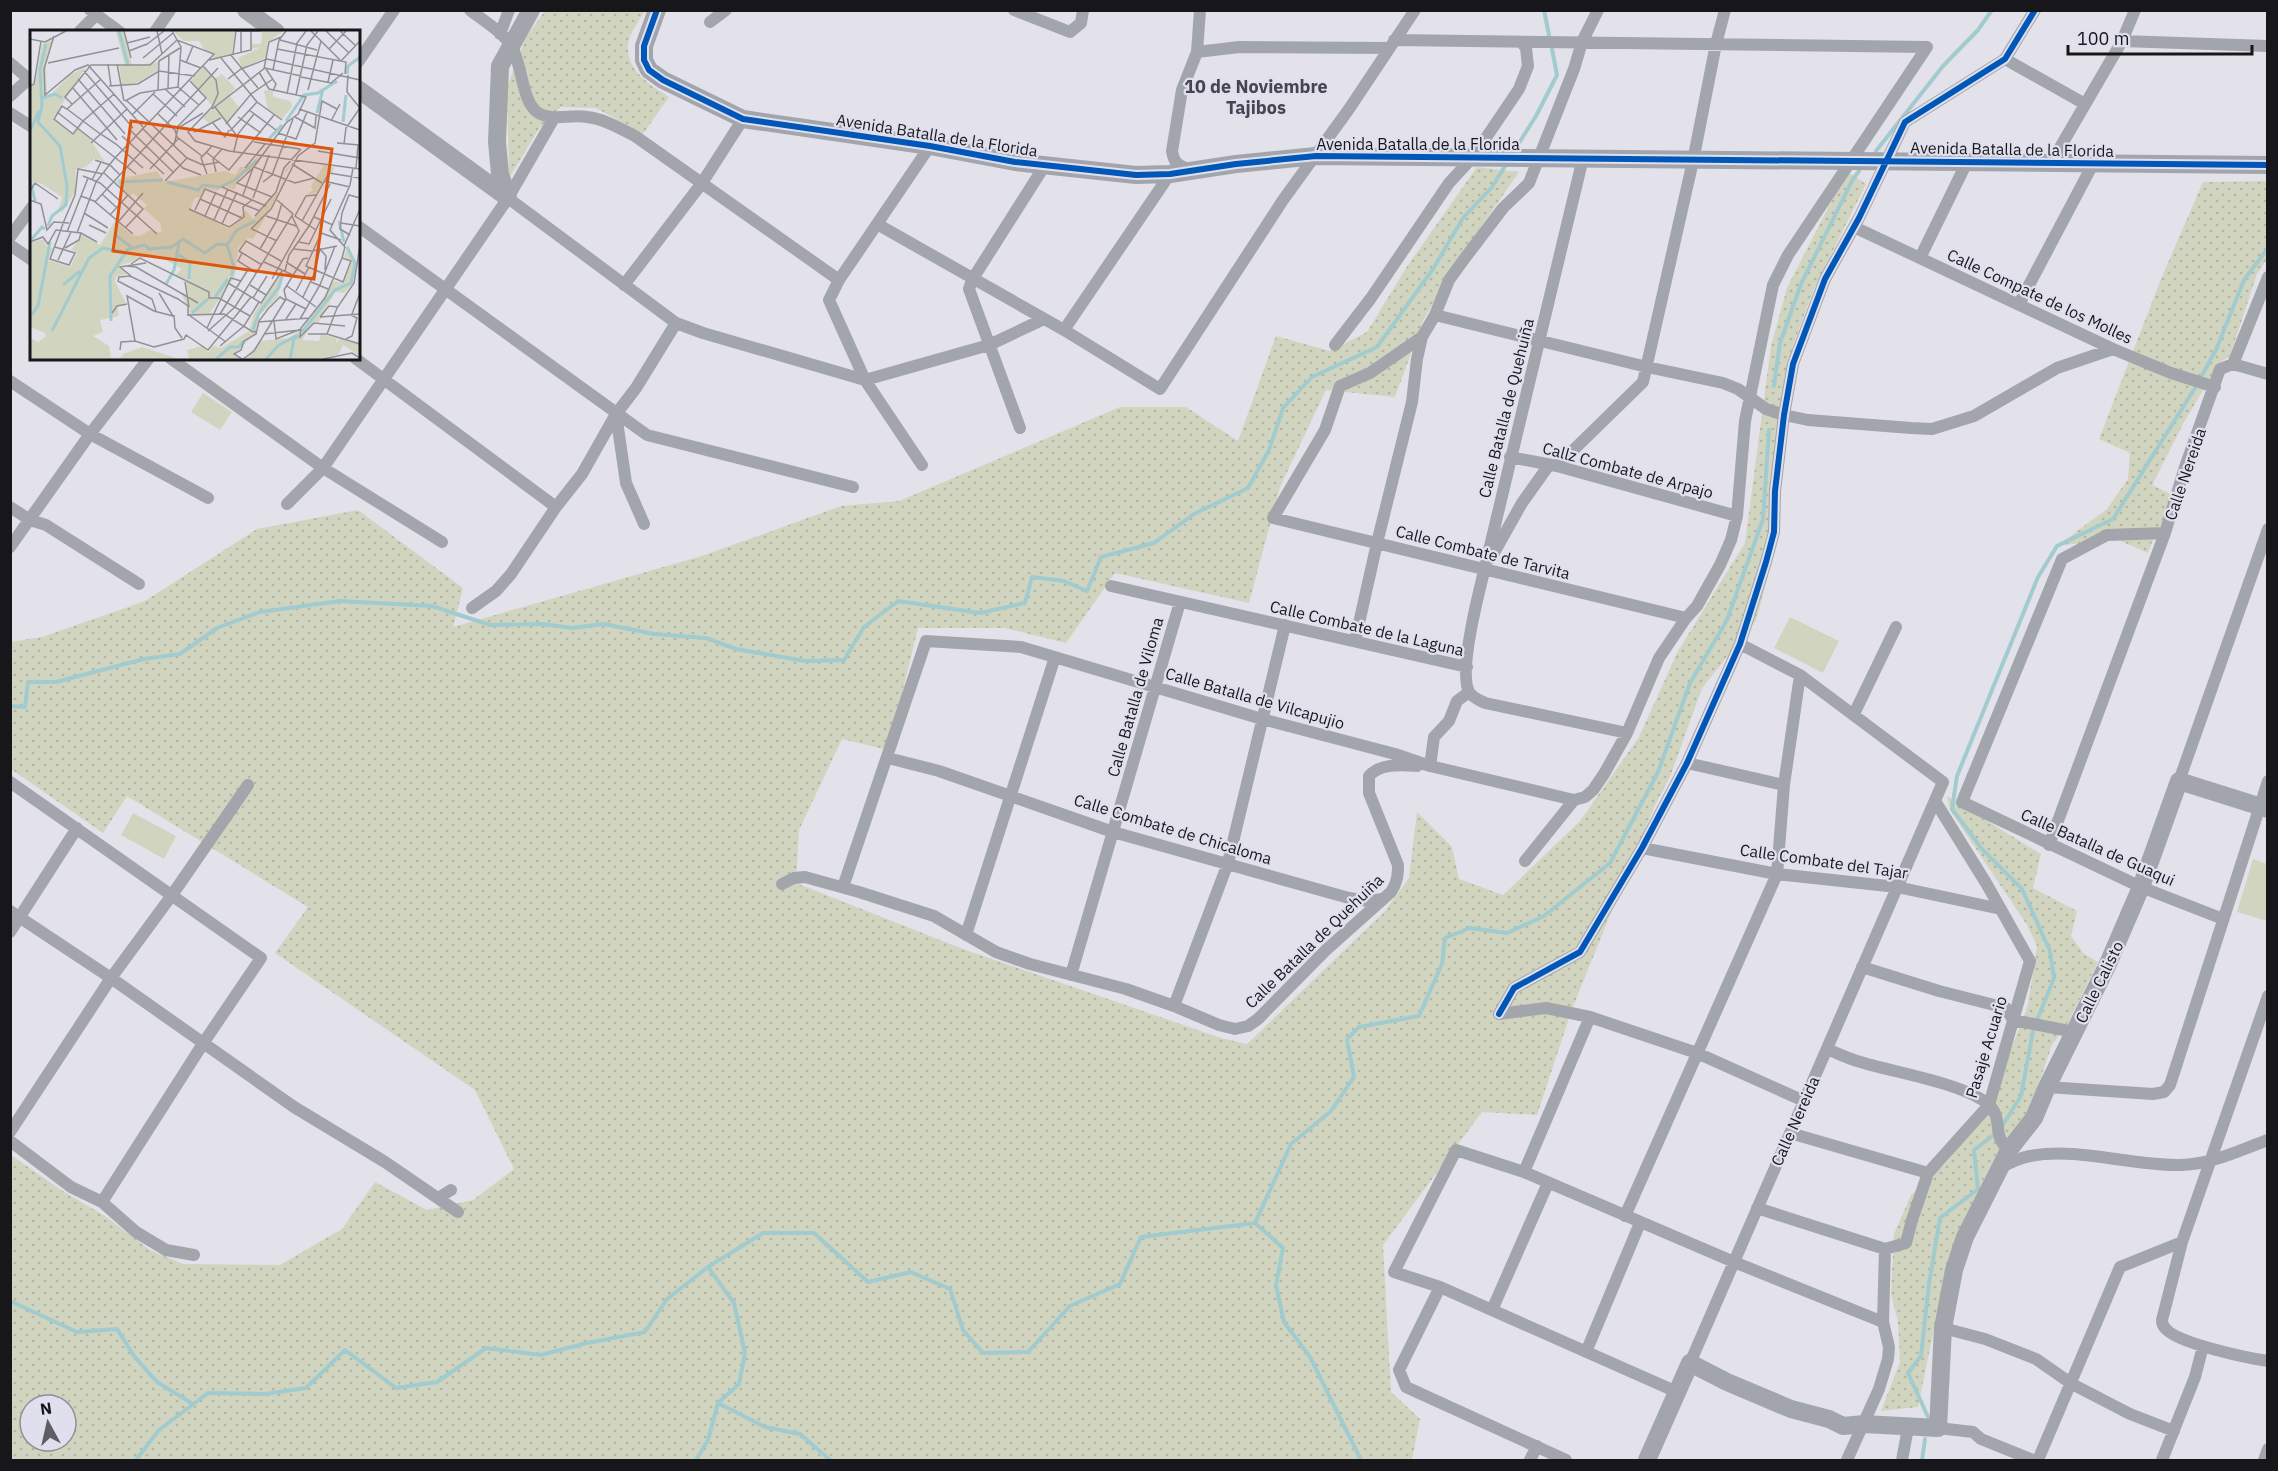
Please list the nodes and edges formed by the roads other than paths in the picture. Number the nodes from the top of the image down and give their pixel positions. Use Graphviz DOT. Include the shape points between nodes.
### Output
graph roads {
  1 [pos="170,10"];
  2 [pos="246,10"];
  3 [pos="394,10"];
  4 [pos="470,10"];
  5 [pos="508,10"];
  6 [pos="531,10"];
  7 [pos="657,10"];
  8 [pos="726,10"];
  9 [pos="1014,10"];
  10 [pos="1083,10"];
  11 [pos="1200,10"];
  12 [pos="1415,10"];
  13 [pos="1598,10"];
  14 [pos="1725,10"];
  15 [pos="2035,10"];
  16 [pos="2135,10"];
  17 [pos="92,13"];
  18 [pos="710,22"];
  19 [pos="80,30"];
  20 [pos="117,30"];
  21 [pos="156,30"];
  22 [pos="273,30"];
  23 [pos="506,40"];
  24 [pos="2122,41"];
  25 [pos="1521,42"];
  26 [pos="1582,42"];
  27 [pos="1391,44"];
  28 [pos="1716,44"];
  29 [pos="2268,46"];
  30 [pos="1197,52"];
  31 [pos="360,59"];
  32 [pos="2005,59"];
  33 [pos="10,63"];
  34 [pos="30,77"];
  35 [pos="360,90"];
  36 [pos="10,96"];
  37 [pos="2085,104"];
  38 [pos="10,113"];
  39 [pos="554,118"];
  40 [pos="743,119"];
  41 [pos="30,126"];
  42 [pos="930,146"];
  43 [pos="1316,156"];
  44 [pos="1473,157"];
  45 [pos="1541,157"];
  46 [pos="1583,158"];
  47 [pos="1693,161"];
  48 [pos="1850,161"];
  49 [pos="1887,161"];
  50 [pos="1967,162"];
  51 [pos="2051,163"];
  52 [pos="2093,164"];
  53 [pos="1045,165"];
  54 [pos="2268,165"];
  55 [pos="1192,170"];
  56 [pos="1170,174"];
  57 [pos="702,183"];
  58 [pos="508,198"];
  59 [pos="30,210"];
  60 [pos="877,224"];
  61 [pos="360,227"];
  62 [pos="1854,227"];
  63 [pos="10,237"];
  64 [pos="10,245"];
  65 [pos="1920,258"];
  66 [pos="30,259"];
  67 [pos="2268,276"];
  68 [pos="838,280"];
  69 [pos="972,280"];
  70 [pos="624,285"];
  71 [pos="445,288"];
  72 [pos="2019,304"];
  73 [pos="1435,315"];
  74 [pos="1044,319"];
  75 [pos="676,323"];
  76 [pos="1064,330"];
  77 [pos="1422,337"];
  78 [pos="1539,341"];
  79 [pos="989,345"];
  80 [pos="1335,345"];
  81 [pos="2113,349"];
  82 [pos="147,360"];
  83 [pos="173,360"];
  84 [pos="358,360"];
  85 [pos="2233,364"];
  86 [pos="1647,367"];
  87 [pos="2268,374"];
  88 [pos="382,378"];
  89 [pos="865,380"];
  90 [pos="10,381"];
  91 [pos="2215,387"];
  92 [pos="1750,397"];
  93 [pos="616,414"];
  94 [pos="1784,415"];
  95 [pos="1020,428"];
  96 [pos="90,434"];
  97 [pos="1510,457"];
  98 [pos="922,465"];
  99 [pos="1553,466"];
  100 [pos="322,468"];
  101 [pos="853,487"];
  102 [pos="208,498"];
  103 [pos="287,504"];
  104 [pos="10,507"];
  105 [pos="556,507"];
  106 [pos="1737,516"];
  107 [pos="30,520"];
  108 [pos="644,524"];
  109 [pos="2268,529"];
  110 [pos="2165,533"];
  111 [pos="442,542"];
  112 [pos="1377,543"];
  113 [pos="10,547"];
  114 [pos="1485,569"];
  115 [pos="139,584"];
  116 [pos="1112,586"];
  117 [pos="1180,602"];
  118 [pos="472,608"];
  119 [pos="1686,618"];
  120 [pos="1285,626"];
  121 [pos="1896,627"];
  122 [pos="1355,641"];
  123 [pos="1740,644"];
  124 [pos="1055,657"];
  125 [pos="1467,667"];
  126 [pos="1800,675"];
  127 [pos="1155,686"];
  128 [pos="1469,692"];
  129 [pos="1854,714"];
  130 [pos="1262,720"];
  131 [pos="1626,733"];
  132 [pos="888,758"];
  133 [pos="1687,763"];
  134 [pos="1430,766"];
  135 [pos="2179,781"];
  136 [pos="2268,781"];
  137 [pos="10,782"];
  138 [pos="248,785"];
  139 [pos="1784,785"];
  140 [pos="1011,795"];
  141 [pos="1574,800"];
  142 [pos="1935,801"];
  143 [pos="1962,802"];
  144 [pos="2263,808"];
  145 [pos="77,828"];
  146 [pos="1113,832"];
  147 [pos="2049,844"];
  148 [pos="1642,848"];
  149 [pos="1525,861"];
  150 [pos="1228,863"];
  151 [pos="1777,874"];
  152 [pos="782,884"];
  153 [pos="843,887"];
  154 [pos="1897,887"];
  155 [pos="2141,887"];
  156 [pos="172,895"];
  157 [pos="1382,899"];
  158 [pos="2001,909"];
  159 [pos="15,914"];
  160 [pos="2223,919"];
  161 [pos="10,932"];
  162 [pos="966,935"];
  163 [pos="1862,967"];
  164 [pos="1071,975"];
  165 [pos="111,978"];
  166 [pos="2267,999"];
  167 [pos="1174,1006"];
  168 [pos="1590,1017"];
  169 [pos="2013,1020"];
  170 [pos="2074,1032"];
  171 [pos="204,1042"];
  172 [pos="1827,1049"];
  173 [pos="1697,1053"];
  174 [pos="2047,1087"];
  175 [pos="1804,1101"];
  176 [pos="1989,1105"];
  177 [pos="10,1132"];
  178 [pos="1790,1133"];
  179 [pos="2268,1140"];
  180 [pos="10,1141"];
  181 [pos="2009,1149"];
  182 [pos="2208,1161"];
  183 [pos="2000,1168"];
  184 [pos="1524,1172"];
  185 [pos="1928,1173"];
  186 [pos="1548,1183"];
  187 [pos="451,1190"];
  188 [pos="438,1198"];
  189 [pos="102,1202"];
  190 [pos="1757,1208"];
  191 [pos="458,1212"];
  192 [pos="1625,1216"];
  193 [pos="1640,1222"];
  194 [pos="2181,1242"];
  195 [pos="1885,1249"];
  196 [pos="194,1255"];
  197 [pos="1734,1262"];
  198 [pos="1440,1287"];
  199 [pos="1492,1310"];
  200 [pos="1883,1322"];
  201 [pos="1943,1328"];
  202 [pos="2203,1346"];
  203 [pos="1587,1352"];
  204 [pos="2268,1352"];
  205 [pos="2267,1361"];
  206 [pos="1690,1363"];
  207 [pos="2072,1384"];
  208 [pos="1677,1392"];
  209 [pos="1864,1424"];
  210 [pos="1908,1428"];
  211 [pos="1938,1428"];
  212 [pos="2174,1431"];
  213 [pos="1537,1446"];
  214 [pos="2268,1449"];
  215 [pos="1530,1461"];
  216 [pos="1566,1461"];
  217 [pos="1647,1461"];
  218 [pos="1847,1461"];
  219 [pos="1902,1461"];
  220 [pos="2032,1461"];
  221 [pos="2038,1461"];
  222 [pos="2162,1461"];
  223 [pos="2264,1461"];
  1 -- 21 [label="street"];
  2 -- 22 [label="street"];
  3 -- 31 [label="street"];
  4 -- 23 [label="street"];
  5 -- 23 [label="street"];
  6 -- 23 [label="street"];
  7 -- 40 [label="street, Avenida Batalla de la Florida" via="644,46 649,70"];
  8 -- 18 [label="street"];
  9 -- 10 [label="street" via="1070,32 1081,23"];
  11 -- 30 [label="street"];
  12 -- 27 [label="street"];
  13 -- 26 [label="street"];
  14 -- 28 [label="street"];
  15 -- 32 [label="street"];
  16 -- 24 [label="street"];
  17 -- 19 [label="street"];
  17 -- 20 [label="street"];
  23 -- 39 [label="street" via="520,66 534,110"];
  23 -- 58 [label="street" via="500,66 497,142 500,174"];
  24 -- 29 [label="street"];
  24 -- 37 [label="street"];
  25 -- 26 [label="street"];
  25 -- 27 [label="street"];
  25 -- 44 [label="street" via="1528,57 1525,76"];
  26 -- 28 [label="street"];
  26 -- 45 [label="street"];
  27 -- 30 [label="street" via="1239,47"];
  27 -- 43 [label="street"];
  28 -- 47 [label="street"];
  28 -- 48 [label="street" via="1928,47"];
  30 -- 55 [label="street" via="1182,90 1172,151 1178,165"];
  32 -- 37 [label="street"];
  32 -- 49 [label="street" via="1905,122"];
  33 -- 34 [label="street"];
  34 -- 36 [label="street"];
  35 -- 58 [label="street"];
  37 -- 51 [label="street"];
  38 -- 41 [label="street"];
  39 -- 57 [label="street" via="588,117 611,123"];
  39 -- 58 [label="street"];
  40 -- 42 [label="street, Avenida Batalla de la Florida"];
  40 -- 57 [label="street"];
  42 -- 53 [label="street, Avenida Batalla de la Florida"];
  42 -- 60 [label="street"];
  43 -- 44 [label="street, Avenida Batalla de la Florida"];
  43 -- 55 [label="street, Avenida Batalla de la Florida"];
  43 -- 76 [label="street" via="1160,389"];
  44 -- 45 [label="street, Avenida Batalla de la Florida"];
  44 -- 80 [label="street" via="1449,183"];
  45 -- 46 [label="street, Avenida Batalla de la Florida"];
  45 -- 73 [label="street" via="1529,183 1503,208 1449,280"];
  46 -- 47 [label="street, Avenida Batalla de la Florida"];
  46 -- 78 [label="street, Calle Batalla de Quehuiña"];
  47 -- 48 [label="street, Avenida Batalla de la Florida"];
  47 -- 86 [label="street"];
  48 -- 49 [label="street, Avenida Batalla de la Florida"];
  48 -- 92 [label="street" via="1788,255 1773,285"];
  49 -- 50 [label="street, Avenida Batalla de la Florida"];
  49 -- 62 [label="street"];
  50 -- 51 [label="street, Avenida Batalla de la Florida"];
  50 -- 65 [label="street"];
  51 -- 52 [label="street, Avenida Batalla de la Florida"];
  52 -- 54 [label="street, Avenida Batalla de la Florida"];
  52 -- 72 [label="street"];
  53 -- 56 [label="street, Avenida Batalla de la Florida" via="1136,175"];
  53 -- 69 [label="street"];
  55 -- 56 [label="street, Avenida Batalla de la Florida"];
  56 -- 76 [label="street"];
  57 -- 68 [label="street"];
  57 -- 70 [label="street"];
  58 -- 70 [label="street"];
  58 -- 71 [label="street"];
  59 -- 63 [label="street"];
  60 -- 68 [label="street"];
  60 -- 69 [label="street"];
  61 -- 71 [label="street"];
  62 -- 65 [label="street, Calle Compate de los Molles"];
  62 -- 94 [label="street" via="1825,279 1793,364"];
  64 -- 66 [label="street"];
  65 -- 72 [label="street, Calle Compate de los Molles"];
  67 -- 85 [label="street, Calle Nereida"];
  68 -- 89 [label="street" via="829,300"];
  69 -- 74 [label="street"];
  69 -- 79 [label="street" via="969,289"];
  70 -- 75 [label="street"];
  71 -- 88 [label="street"];
  71 -- 93 [label="street"];
  72 -- 81 [label="street, Calle Compate de los Molles"];
  73 -- 77 [label="street"];
  73 -- 78 [label="street"];
  74 -- 76 [label="street"];
  74 -- 79 [label="street"];
  75 -- 89 [label="street"];
  75 -- 93 [label="street"];
  77 -- 112 [label="street" via="1412,402"];
  77 -- 112 [label="street, Calle Combate de Tarvita" via="1370,373 1340,386 1325,430 1273,518"];
  78 -- 86 [label="street"];
  78 -- 97 [label="street, Calle Batalla de Quehuiña"];
  79 -- 89 [label="street"];
  79 -- 95 [label="street"];
  81 -- 91 [label="street, Calle Compate de los Molles"];
  81 -- 94 [label="street" via="2057,368 1974,416 1932,429"];
  82 -- 96 [label="street"];
  83 -- 100 [label="street"];
  84 -- 88 [label="street"];
  85 -- 87 [label="street"];
  85 -- 91 [label="street, Calle Nereida" via="2220,369"];
  86 -- 92 [label="street" via="1723,383"];
  86 -- 99 [label="street" via="1643,382"];
  88 -- 100 [label="street"];
  88 -- 105 [label="street"];
  89 -- 98 [label="street"];
  90 -- 96 [label="street"];
  91 -- 110 [label="street, Calle Nereida"];
  92 -- 94 [label="street" via="1766,409"];
  92 -- 106 [label="street"];
  93 -- 101 [label="street" via="647,435"];
  93 -- 105 [label="street" via="582,474"];
  93 -- 108 [label="street" via="626,483"];
  94 -- 123 [label="street" via="1774,532"];
  96 -- 102 [label="street"];
  96 -- 107 [label="street"];
  97 -- 99 [label="street, Callz Combate de Arpajo"];
  97 -- 114 [label="street, Calle Batalla de Quehuiña"];
  99 -- 106 [label="street, Callz Combate de Arpajo"];
  99 -- 114 [label="street" via="1522,503"];
  100 -- 103 [label="street"];
  100 -- 111 [label="street"];
  104 -- 107 [label="street"];
  105 -- 118 [label="street" via="511,574"];
  106 -- 119 [label="street" via="1720,565"];
  107 -- 113 [label="street"];
  107 -- 115 [label="street" via="46,525"];
  109 -- 135 [label="street, Calle Calisto"];
  110 -- 143 [label="street, Calle Nereida" via="2107,535 2062,560"];
  110 -- 147 [label="street"];
  112 -- 114 [label="street, Calle Combate de Tarvita"];
  112 -- 122 [label="street"];
  114 -- 119 [label="street, Calle Combate de Tarvita"];
  114 -- 125 [label="street, Calle Batalla de Quehuiña" via="1471,626"];
  116 -- 117 [label="street, Calle Combate de la Laguna"];
  117 -- 120 [label="street, Calle Combate de la Laguna"];
  117 -- 127 [label="street, Calle Batalla de Viloma"];
  119 -- 131 [label="street" via="1659,658"];
  120 -- 122 [label="street, Calle Combate de la Laguna"];
  120 -- 130 [label="street"];
  121 -- 129 [label="street"];
  122 -- 125 [label="street, Calle Combate de la Laguna"];
  123 -- 126 [label="street"];
  123 -- 133 [label="street"];
  124 -- 127 [label="street, Calle Batalla de Vilcapujio"];
  124 -- 132 [label="street, Calle Batalla de Vilcapujio" via="1020,647 926,640"];
  124 -- 140 [label="street"];
  125 -- 128 [label="street, Calle Combate de la Laguna"];
  126 -- 129 [label="street"];
  126 -- 139 [label="street"];
  127 -- 130 [label="street, Calle Batalla de Vilcapujio"];
  127 -- 146 [label="street, Calle Batalla de Viloma"];
  128 -- 131 [label="street" via="1485,703"];
  128 -- 134 [label="street" via="1457,701 1449,721 1434,737"];
  129 -- 142 [label="street, Calle Nereida" via="1943,782"];
  130 -- 134 [label="street, Calle Batalla de Vilcapujio"];
  130 -- 150 [label="street"];
  131 -- 141 [label="street" via="1593,790"];
  132 -- 140 [label="street, Calle Combate de Chicaloma"];
  132 -- 153 [label="street"];
  133 -- 139 [label="street"];
  133 -- 148 [label="street"];
  134 -- 141 [label="street, Calle Batalla de Vilcapujio"];
  134 -- 157 [label="street, Calle Batalla de Quehuiña" via="1386,767 1369,776 1370,793 1398,865 1396,885"];
  135 -- 144 [label="street"];
  135 -- 155 [label="street, Calle Calisto"];
  136 -- 144 [label="street"];
  137 -- 145 [label="street"];
  138 -- 156 [label="street"];
  139 -- 151 [label="street"];
  140 -- 146 [label="street, Calle Combate de Chicaloma"];
  140 -- 162 [label="street"];
  141 -- 149 [label="street"];
  142 -- 154 [label="street, Calle Nereida"];
  142 -- 158 [label="street, Pasaje Acuario"];
  143 -- 147 [label="street, Calle Batalla de Guaqui"];
  144 -- 160 [label="street"];
  145 -- 156 [label="street"];
  145 -- 159 [label="street"];
  146 -- 150 [label="street, Calle Combate de Chicaloma"];
  146 -- 164 [label="street, Calle Batalla de Viloma"];
  147 -- 155 [label="street, Calle Batalla de Guaqui"];
  148 -- 151 [label="street, Calle Combate del Tajar"];
  148 -- 168 [label="street" via="1580,952 1514,988 1499,1014 1546,1008"];
  150 -- 157 [label="street, Calle Combate de Chicaloma" via="1349,898"];
  150 -- 167 [label="street"];
  151 -- 154 [label="street, Calle Combate del Tajar"];
  151 -- 173 [label="street"];
  152 -- 153 [label="street, Calle Batalla de Quehuiña" via="805,877"];
  153 -- 162 [label="street, Calle Batalla de Quehuiña" via="934,916"];
  154 -- 158 [label="street, Calle Combate del Tajar"];
  154 -- 163 [label="street, Calle Nereida"];
  155 -- 160 [label="street, Calle Batalla de Guaqui"];
  155 -- 170 [label="street, Calle Calisto"];
  156 -- 165 [label="street"];
  156 -- 171 [label="street" via="261,958"];
  157 -- 167 [label="street, Calle Batalla de Quehuiña" via="1248,1026 1235,1029 1219,1025"];
  158 -- 169 [label="street, Pasaje Acuario" via="2030,961"];
  159 -- 161 [label="street"];
  159 -- 165 [label="street"];
  160 -- 174 [label="street" via="2170,1085 2164,1092"];
  162 -- 164 [label="street, Calle Batalla de Quehuiña" via="996,951"];
  163 -- 169 [label="street" via="2007,1008"];
  163 -- 172 [label="street, Calle Nereida"];
  164 -- 167 [label="street, Calle Batalla de Quehuiña"];
  165 -- 171 [label="street"];
  165 -- 177 [label="street"];
  166 -- 182 [label="street"];
  168 -- 173 [label="street"];
  168 -- 184 [label="street"];
  169 -- 170 [label="street"];
  169 -- 176 [label="street, Pasaje Acuario"];
  170 -- 174 [label="street, Calle Calisto"];
  171 -- 188 [label="street" via="294,1107"];
  171 -- 189 [label="street"];
  172 -- 175 [label="street, Calle Nereida"];
  172 -- 176 [label="street" via="1969,1092"];
  173 -- 175 [label="street"];
  173 -- 192 [label="street"];
  174 -- 181 [label="street, Calle Calisto" via="2034,1118"];
  175 -- 178 [label="street, Calle Nereida"];
  176 -- 181 [label="street" via="1997,1115 1998,1137"];
  176 -- 185 [label="street, Pasaje Acuario"];
  178 -- 185 [label="street"];
  178 -- 190 [label="street, Calle Nereida"];
  179 -- 182 [label="street"];
  180 -- 189 [label="street" via="71,1187"];
  181 -- 183 [label="street, Calle Calisto"];
  182 -- 183 [label="street" via="2182,1165 2044,1155 2028,1156"];
  182 -- 194 [label="street"];
  183 -- 201 [label="street, Calle Calisto" via="1965,1237"];
  184 -- 186 [label="street"];
  184 -- 198 [label="street" via="1456,1150 1394,1272"];
  185 -- 195 [label="street, Pasaje Acuario" via="1906,1243"];
  186 -- 192 [label="street"];
  186 -- 199 [label="street"];
  187 -- 188 [label="street"];
  188 -- 191 [label="street"];
  189 -- 196 [label="street" via="135,1232 166,1250"];
  190 -- 195 [label="street"];
  190 -- 197 [label="street, Calle Nereida"];
  192 -- 193 [label="street"];
  193 -- 197 [label="street"];
  193 -- 203 [label="street"];
  194 -- 202 [label="street" via="2162,1320 2171,1334"];
  194 -- 207 [label="street" via="2120,1267"];
  195 -- 200 [label="street"];
  197 -- 200 [label="street"];
  197 -- 206 [label="street, Calle Nereida"];
  198 -- 199 [label="street"];
  198 -- 213 [label="street" via="1399,1370 1406,1387"];
  199 -- 203 [label="street"];
  200 -- 209 [label="street" via="1888,1359"];
  201 -- 207 [label="street" via="2028,1355"];
  201 -- 211 [label="street, Calle Calisto"];
  202 -- 205 [label="street"];
  202 -- 212 [label="street"];
  203 -- 208 [label="street"];
  204 -- 205 [label="street"];
  206 -- 208 [label="street, Calle Nereida"];
  206 -- 209 [label="street" via="1791,1408 1843,1426"];
  207 -- 212 [label="street"];
  207 -- 221 [label="street"];
  208 -- 217 [label="street, Calle Nereida"];
  209 -- 210 [label="street"];
  209 -- 218 [label="street"];
  210 -- 211 [label="street"];
  210 -- 219 [label="street"];
  211 -- 220 [label="street" via="1973,1432"];
  212 -- 222 [label="street"];
  213 -- 215 [label="street"];
  213 -- 216 [label="street"];
  214 -- 223 [label="street"];
}
